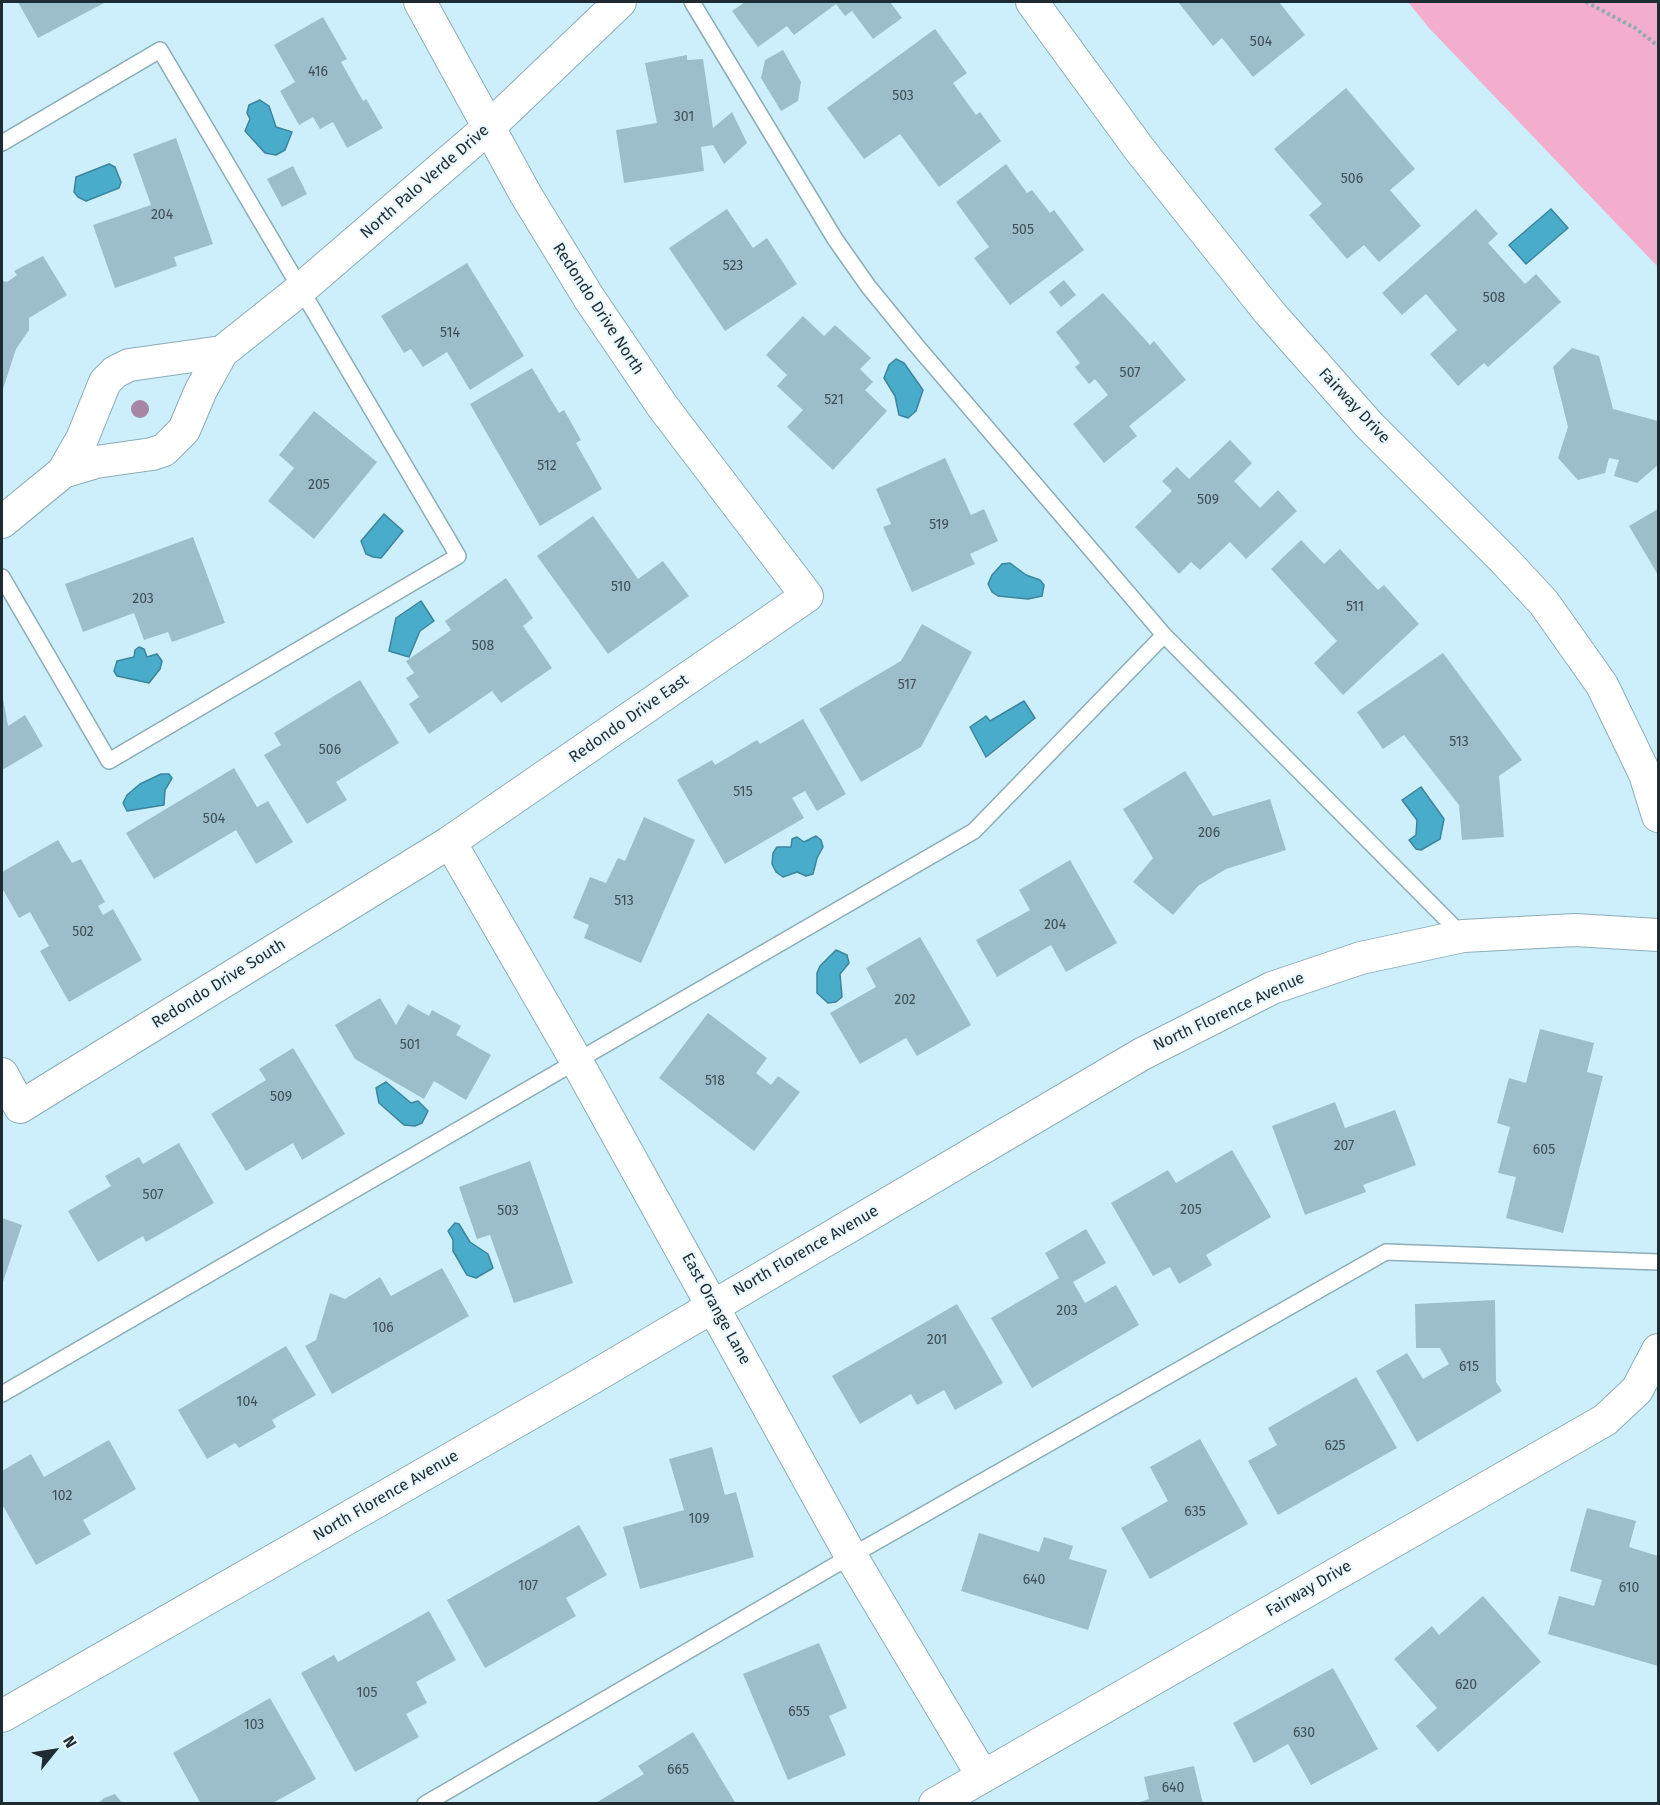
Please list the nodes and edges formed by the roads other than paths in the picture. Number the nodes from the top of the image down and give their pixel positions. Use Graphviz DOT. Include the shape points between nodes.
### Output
graph roads {
  1 [pos="420,2"];
  2 [pos="620,2"];
  3 [pos="692,2"];
  4 [pos="1032,2"];
  5 [pos="488,128"];
  6 [pos="2,143"];
  7 [pos="301,289"];
  8 [pos="222,352"];
  9 [pos="63,472"];
  10 [pos="2,522"];
  11 [pos="2,578"];
  12 [pos="807,596"];
  13 [pos="1164,635"];
  14 [pos="1659,816"];
  15 [pos="450,842"];
  16 [pos="1659,935"];
  17 [pos="1463,936"];
  18 [pos="577,1062"];
  19 [pos="2,1074"];
  20 [pos="1659,1262"];
  21 [pos="714,1305"];
  22 [pos="1659,1350"];
  23 [pos="2,1394"];
  24 [pos="851,1556"];
  25 [pos="2,1716"];
  26 [pos="982,1775"];
  27 [pos="425,1803"];
  28 [pos="935,1803"];
  1 -- 5 [label="street, Redondo Drive North"];
  2 -- 5 [label="street, North Palo Verde Drive"];
  3 -- 13 [label="lane" via="795,176 868,286"];
  4 -- 14 [label="street, Fairway Drive" via="1140,150 1269,312 1369,425 1544,603 1602,685 1645,774"];
  5 -- 7 [label="street, North Palo Verde Drive"];
  5 -- 12 [label="street, Redondo Drive North" via="553,242 622,349"];
  6 -- 7 [label="lane" via="160,50"];
  7 -- 8 [label="street, North Palo Verde Drive"];
  7 -- 11 [label="lane" via="458,556 109,761"];
  8 -- 9 [label="street, North Palo Verde Drive" via="184,430 164,450"];
  8 -- 9 [label="street, North Palo Verde Drive" via="129,365 115,372 105,382 82,439"];
  9 -- 10 [label="street, North Palo Verde Drive"];
  12 -- 15 [label="street, Redondo Drive East"];
  13 -- 17 [label="lane"];
  13 -- 18 [label="lane" via="974,831"];
  15 -- 18 [label="street, East Orange Lane"];
  15 -- 19 [label="street, Redondo Drive South" via="20,1107"];
  16 -- 17 [label="street, North Florence Avenue" via="1575,930"];
  17 -- 21 [label="street, North Florence Avenue" via="1403,947 1320,970 1209,1018"];
  18 -- 21 [label="street, East Orange Lane"];
  18 -- 23 [label="lane"];
  20 -- 24 [label="lane" via="1386,1252"];
  21 -- 24 [label="street, East Orange Lane"];
  21 -- 25 [label="street, North Florence Avenue"];
  22 -- 26 [label="street, Fairway Drive" via="1637,1390 1605,1420"];
  24 -- 26 [label="street, East Orange Lane"];
  24 -- 27 [label="lane"];
  26 -- 28 [label="street, Fairway Drive"];
}
